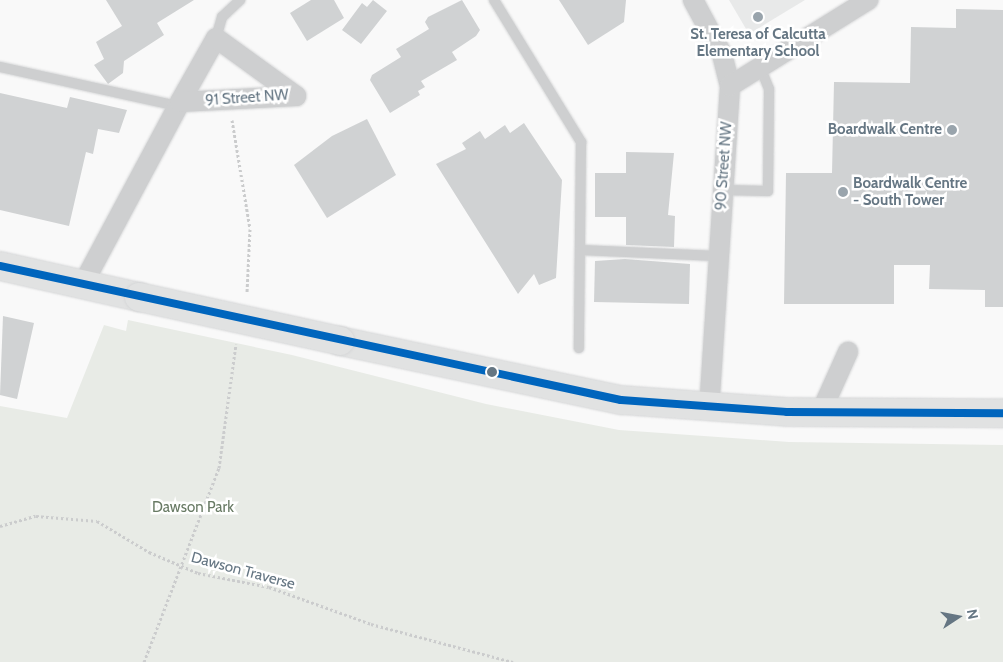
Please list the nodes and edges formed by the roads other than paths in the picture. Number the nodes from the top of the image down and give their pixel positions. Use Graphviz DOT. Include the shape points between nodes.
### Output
graph roads {
  1 [pos="240,0"];
  2 [pos="494,0"];
  3 [pos="693,0"];
  4 [pos="868,0"];
  5 [pos="216,38"];
  6 [pos="0,67"];
  7 [pos="760,67"];
  8 [pos="730,86"];
  9 [pos="179,104"];
  10 [pos="722,190"];
  11 [pos="580,250"];
  12 [pos="718,256"];
  13 [pos="0,266"];
  14 [pos="83,284"];
  15 [pos="579,348"];
  16 [pos="848,352"];
  17 [pos="709,409"];
  18 [pos="821,412"];
  19 [pos="1003,413"];
  1 -- 5 [label="lane" via="222,17"];
  2 -- 11 [label="lane" via="581,142"];
  3 -- 8 [label="street, 90 Street NW" via="722,54"];
  4 -- 7 [label="street"];
  5 -- 9 [label="street, 91 Street NW"];
  5 -- 9 [label="street, 91 Street NW" via="296,96"];
  6 -- 9 [label="lane"];
  7 -- 8 [label="street"];
  7 -- 10 [label="lane" via="769,89 768,192"];
  8 -- 10 [label="street, 90 Street NW"];
  9 -- 14 [label="street, 91 Street NW"];
  10 -- 12 [label="street, 90 Street NW"];
  11 -- 12 [label="lane"];
  11 -- 15 [label="lane"];
  12 -- 17 [label="street, 90 Street NW"];
  13 -- 14 [label="main road"];
  14 -- 17 [label="main road, bridge" via="569,392"];
  16 -- 18 [label="street"];
  17 -- 18 [label="main road"];
  18 -- 19 [label="main road"];
}
